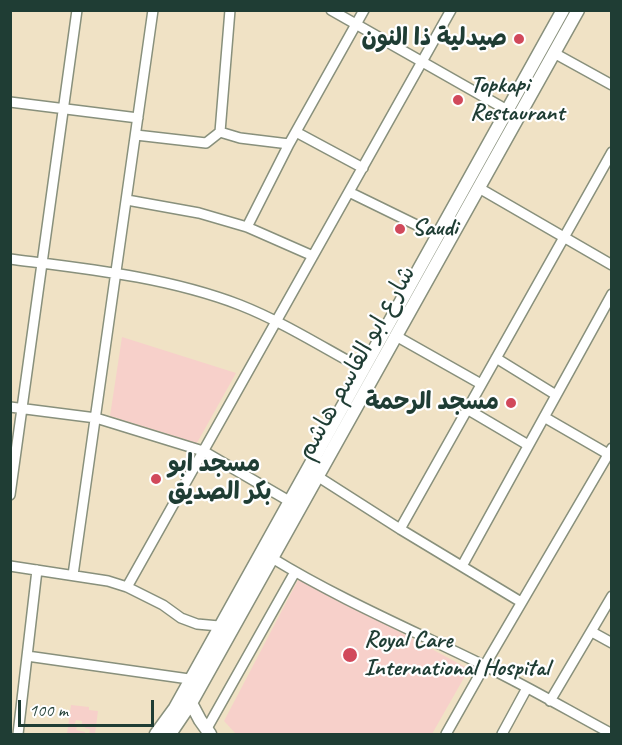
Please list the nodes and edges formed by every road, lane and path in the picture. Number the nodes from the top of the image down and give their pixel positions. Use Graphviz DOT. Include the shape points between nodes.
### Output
graph roads {
  1 [pos="77,10"];
  2 [pos="153,10"];
  3 [pos="230,10"];
  4 [pos="331,10"];
  5 [pos="364,10"];
  6 [pos="451,10"];
  7 [pos="563,10"];
  8 [pos="578,10"];
  9 [pos="356,25"];
  10 [pos="554,53"];
  11 [pos="422,62"];
  12 [pos="612,86"];
  13 [pos="10,102"];
  14 [pos="63,108"];
  15 [pos="507,110"];
  16 [pos="138,118"];
  17 [pos="220,132"];
  18 [pos="296,132"];
  19 [pos="136,135"];
  20 [pos="289,144"];
  21 [pos="612,152"];
  22 [pos="363,168"];
  23 [pos="479,188"];
  24 [pos="349,192"];
  25 [pos="126,200"];
  26 [pos="246,226"];
  27 [pos="438,235"];
  28 [pos="564,237"];
  29 [pos="313,256"];
  30 [pos="10,259"];
  31 [pos="42,263"];
  32 [pos="612,265"];
  33 [pos="116,273"];
  34 [pos="612,294"];
  35 [pos="276,322"];
  36 [pos="396,336"];
  37 [pos="496,358"];
  38 [pos="363,369"];
  39 [pos="481,384"];
  40 [pos="556,395"];
  41 [pos="10,407"];
  42 [pos="22,408"];
  43 [pos="467,409"];
  44 [pos="544,417"];
  45 [pos="96,418"];
  46 [pos="528,446"];
  47 [pos="610,451"];
  48 [pos="203,452"];
  49 [pos="317,477"];
  50 [pos="10,495"];
  51 [pos="289,501"];
  52 [pos="400,529"];
  53 [pos="272,558"];
  54 [pos="10,566"];
  55 [pos="462,566"];
  56 [pos="37,570"];
  57 [pos="295,573"];
  58 [pos="73,575"];
  59 [pos="127,587"];
  60 [pos="612,596"];
  61 [pos="521,602"];
  62 [pos="219,626"];
  63 [pos="592,632"];
  64 [pos="612,643"];
  65 [pos="27,656"];
  66 [pos="485,665"];
  67 [pos="189,679"];
  68 [pos="526,688"];
  69 [pos="550,701"];
  70 [pos="191,703"];
  71 [pos="208,732"];
  72 [pos="612,734"];
  73 [pos="18,735"];
  74 [pos="156,735"];
  75 [pos="170,735"];
  76 [pos="446,735"];
  77 [pos="502,735"];
  1 -- 14 [label="street"];
  2 -- 16 [label="street"];
  3 -- 17 [label="street"];
  4 -- 9 [label="street"];
  5 -- 9 [label="street"];
  6 -- 11 [label="street"];
  7 -- 15 [label="main road, شارع ابو القاسم هاشم"];
  8 -- 10 [label="main road, شارع ابو القاسم هاشم"];
  9 -- 11 [label="street"];
  9 -- 18 [label="street"];
  10 -- 12 [label="street"];
  10 -- 23 [label="main road, شارع ابو القاسم هاشم"];
  11 -- 15 [label="street"];
  11 -- 22 [label="street"];
  13 -- 14 [label="street"];
  14 -- 16 [label="street"];
  14 -- 31 [label="street"];
  15 -- 27 [label="main road, شارع ابو القاسم هاشم"];
  16 -- 19 [label="street"];
  17 -- 19 [label="street" via="206,143"];
  17 -- 20 [label="street"];
  18 -- 20 [label="street"];
  18 -- 22 [label="street"];
  19 -- 25 [label="street"];
  20 -- 26 [label="street"];
  21 -- 28 [label="street"];
  22 -- 24 [label="street"];
  23 -- 28 [label="street"];
  23 -- 36 [label="main road, شارع ابو القاسم هاشم"];
  24 -- 27 [label="street"];
  24 -- 29 [label="street"];
  25 -- 26 [label="street"];
  25 -- 33 [label="street"];
  26 -- 29 [label="street"];
  27 -- 38 [label="main road, شارع ابو القاسم هاشم"];
  28 -- 32 [label="street"];
  28 -- 37 [label="street"];
  29 -- 35 [label="street"];
  30 -- 31 [label="street"];
  31 -- 33 [label="street"];
  31 -- 42 [label="street"];
  33 -- 35 [label="street" via="205,294"];
  33 -- 45 [label="street"];
  34 -- 40 [label="street"];
  35 -- 38 [label="street"];
  35 -- 48 [label="street"];
  36 -- 39 [label="street"];
  36 -- 49 [label="main road, شارع ابو القاسم هاشم"];
  37 -- 39 [label="street"];
  37 -- 40 [label="street"];
  38 -- 51 [label="main road, شارع ابو القاسم هاشم"];
  39 -- 43 [label="street"];
  40 -- 44 [label="street"];
  41 -- 42 [label="street"];
  42 -- 45 [label="street"];
  42 -- 50 [label="street"];
  43 -- 46 [label="street"];
  43 -- 52 [label="street"];
  44 -- 46 [label="street"];
  44 -- 47 [label="street"];
  45 -- 48 [label="street"];
  45 -- 58 [label="street"];
  46 -- 55 [label="street"];
  47 -- 61 [label="street"];
  48 -- 51 [label="street"];
  48 -- 59 [label="street"];
  49 -- 52 [label="street"];
  49 -- 53 [label="main road, شارع ابو القاسم هاشم"];
  51 -- 62 [label="main road, شارع ابو القاسم هاشم"];
  52 -- 55 [label="street"];
  53 -- 57 [label="street"];
  53 -- 70 [label="main road, شارع ابو القاسم هاشم"];
  54 -- 56 [label="street"];
  55 -- 61 [label="street"];
  56 -- 58 [label="street"];
  56 -- 65 [label="street"];
  57 -- 66 [label="street"];
  57 -- 71 [label="street"];
  58 -- 59 [label="street"];
  59 -- 62 [label="street" via="181,618"];
  60 -- 63 [label="street"];
  61 -- 66 [label="street"];
  62 -- 67 [label="main road, شارع ابو القاسم هاشم"];
  63 -- 64 [label="street"];
  63 -- 69 [label="street"];
  65 -- 67 [label="street"];
  65 -- 73 [label="street"];
  66 -- 68 [label="street"];
  66 -- 76 [label="street"];
  67 -- 74 [label="main road, شارع ابو القاسم هاشم"];
  68 -- 69 [label="street"];
  68 -- 77 [label="street"];
  69 -- 72 [label="street"];
  70 -- 71 [label="main road"];
  70 -- 75 [label="main road, شارع ابو القاسم هاشم"];
}
